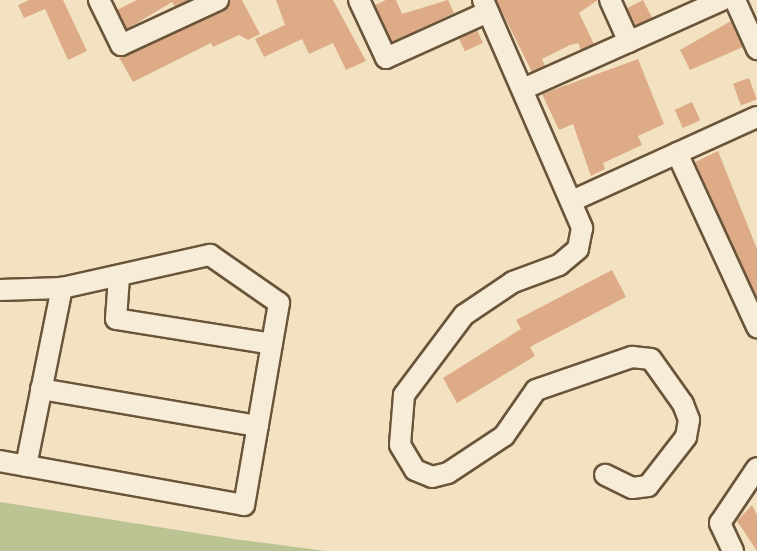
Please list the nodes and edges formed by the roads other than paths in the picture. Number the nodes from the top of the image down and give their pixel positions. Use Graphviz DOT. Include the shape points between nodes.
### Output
graph roads {
  1 [pos="99,0"];
  2 [pos="218,0"];
  3 [pos="359,0"];
  4 [pos="610,0"];
  5 [pos="722,0"];
  6 [pos="735,0"];
  7 [pos="485,6"];
  8 [pos="629,42"];
  9 [pos="757,49"];
  10 [pos="524,89"];
  11 [pos="757,117"];
  12 [pos="677,153"];
  13 [pos="574,200"];
  14 [pos="119,277"];
  15 [pos="62,288"];
  16 [pos="0,290"];
  17 [pos="757,327"];
  18 [pos="272,344"];
  19 [pos="41,388"];
  20 [pos="258,426"];
  21 [pos="0,461"];
  22 [pos="26,466"];
  23 [pos="757,468"];
  24 [pos="605,475"];
  25 [pos="733,551"];
  1 -- 2 [label="street" via="121,45"];
  3 -- 7 [label="street" via="386,58"];
  4 -- 8 [label="street"];
  5 -- 8 [label="street"];
  6 -- 9 [label="street"];
  7 -- 10 [label="street"];
  8 -- 10 [label="street"];
  10 -- 13 [label="street"];
  11 -- 12 [label="street"];
  12 -- 13 [label="street"];
  12 -- 17 [label="street"];
  13 -- 24 [label="street" via="582,228 578,249 559,265 513,282 464,315 405,395 400,445 415,470 432,477 448,473 504,436 536,390 632,357 651,360 683,404 689,420 686,437 648,486 632,488"];
  14 -- 15 [label="street"];
  14 -- 18 [label="street" via="116,319"];
  14 -- 18 [label="street" via="210,255 279,303"];
  15 -- 16 [label="street"];
  15 -- 19 [label="street"];
  18 -- 20 [label="street"];
  19 -- 20 [label="street"];
  19 -- 22 [label="street"];
  20 -- 22 [label="street" via="244,505"];
  21 -- 22 [label="street"];
  23 -- 25 [label="street" via="720,523"];
}
